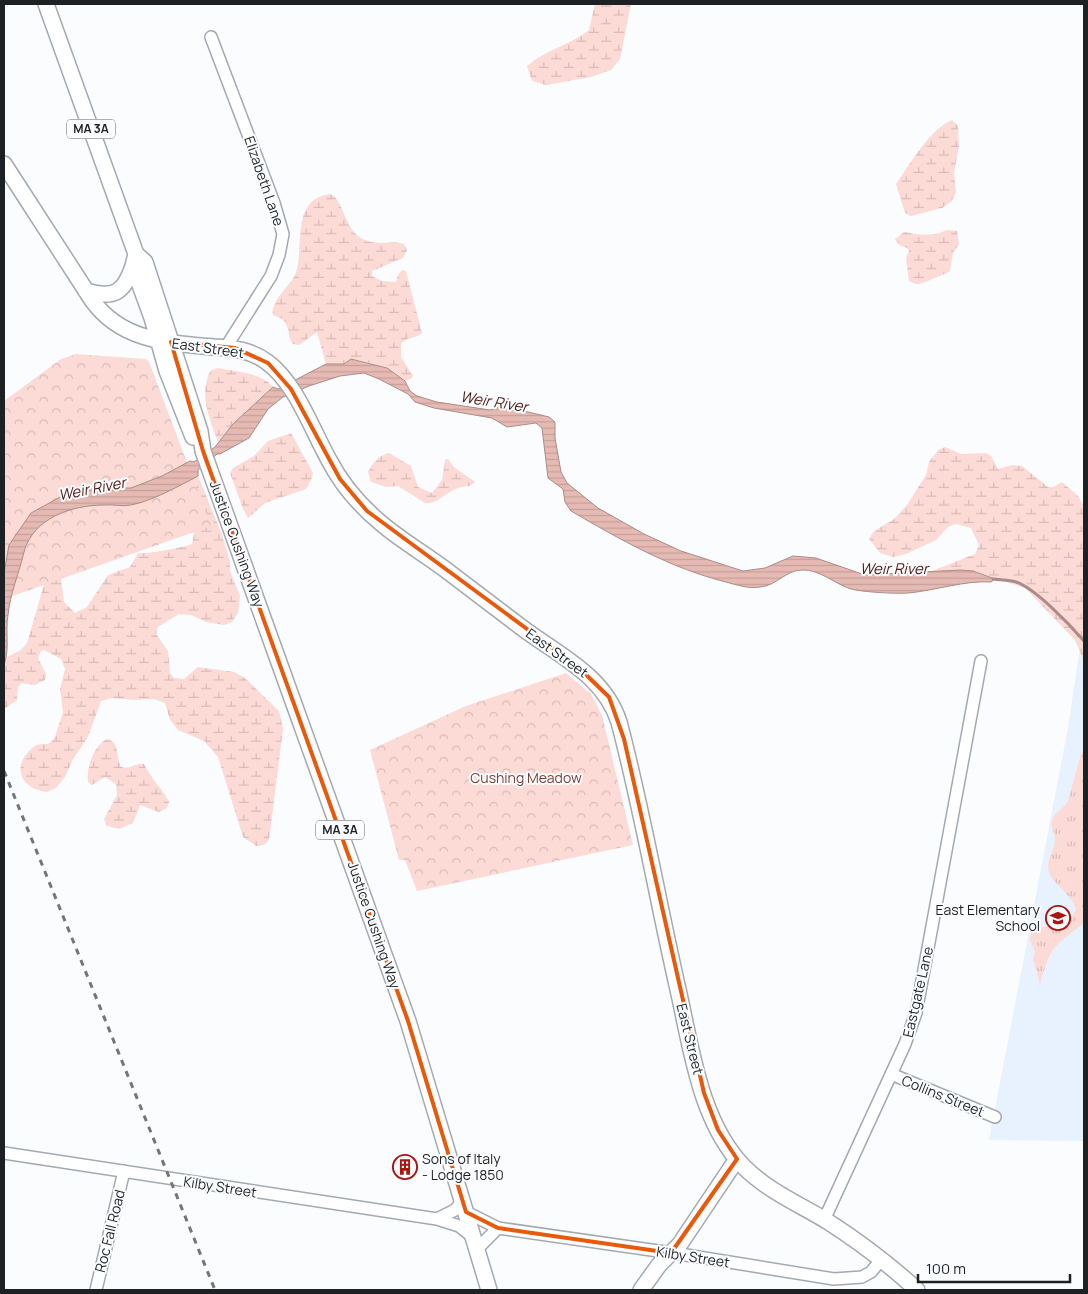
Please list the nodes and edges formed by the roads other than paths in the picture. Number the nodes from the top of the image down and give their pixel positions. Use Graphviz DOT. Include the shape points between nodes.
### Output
graph roads {
  1 [pos="46,4"];
  2 [pos="211,36"];
  3 [pos="4,164"];
  4 [pos="134,260"];
  5 [pos="86,291"];
  6 [pos="165,342"];
  7 [pos="226,347"];
  8 [pos="981,661"];
  9 [pos="891,1074"];
  10 [pos="995,1117"];
  11 [pos="4,1153"];
  12 [pos="737,1159"];
  13 [pos="124,1171"];
  14 [pos="465,1206"];
  15 [pos="437,1219"];
  16 [pos="824,1220"];
  17 [pos="498,1228"];
  18 [pos="475,1243"];
  19 [pos="671,1253"];
  20 [pos="881,1260"];
  21 [pos="96,1290"];
  22 [pos="489,1290"];
  23 [pos="641,1290"];
  24 [pos="917,1290"];
  1 -- 4 [label="main road, Justice Cushing Way / MA 3A"];
  2 -- 7 [label="street, Elizabeth Lane" via="283,234 271,276"];
  3 -- 5 [label="main road, East Street"];
  4 -- 5 [label="main road" via="126,284 119,291 104,295"];
  4 -- 6 [label="main road, Justice Cushing Way / MA 3A" via="145,262"];
  5 -- 6 [label="main road, East Street" via="101,312 116,325 140,336"];
  6 -- 7 [label="main road, East Street"];
  6 -- 14 [label="main road, Justice Cushing Way / MA 3A" via="180,408 205,457 376,928"];
  7 -- 12 [label="main road, East Street" via="260,357 277,370 340,479 367,511 576,665 609,697 624,739 704,1093 718,1130"];
  8 -- 9 [label="street, Eastgate Lane" via="916,1013 906,1044"];
  9 -- 10 [label="street, Collins Street"];
  9 -- 16 [label="street, Eastgate Lane"];
  11 -- 13 [label="street, Kilby Street"];
  12 -- 16 [label="main road, East Street" via="765,1184"];
  12 -- 19 [label="main road"];
  13 -- 15 [label="street, Kilby Street"];
  13 -- 21 [label="street, Roc Fall Road"];
  14 -- 15 [label="street"];
  14 -- 17 [label="street, Kilby Street"];
  14 -- 18 [label="main road, Justice Cushing Way / MA 3A"];
  15 -- 18 [label="street, Kilby Street" via="459,1226"];
  16 -- 20 [label="main road, East Street"];
  17 -- 18 [label="street"];
  17 -- 19 [label="street, Kilby Street"];
  18 -- 22 [label="main road, Justice Cushing Way / MA 3A"];
  19 -- 20 [label="street, Kilby Street" via="840,1280 865,1276"];
  19 -- 23 [label="main road"];
  20 -- 24 [label="main road, East Street"];
}
